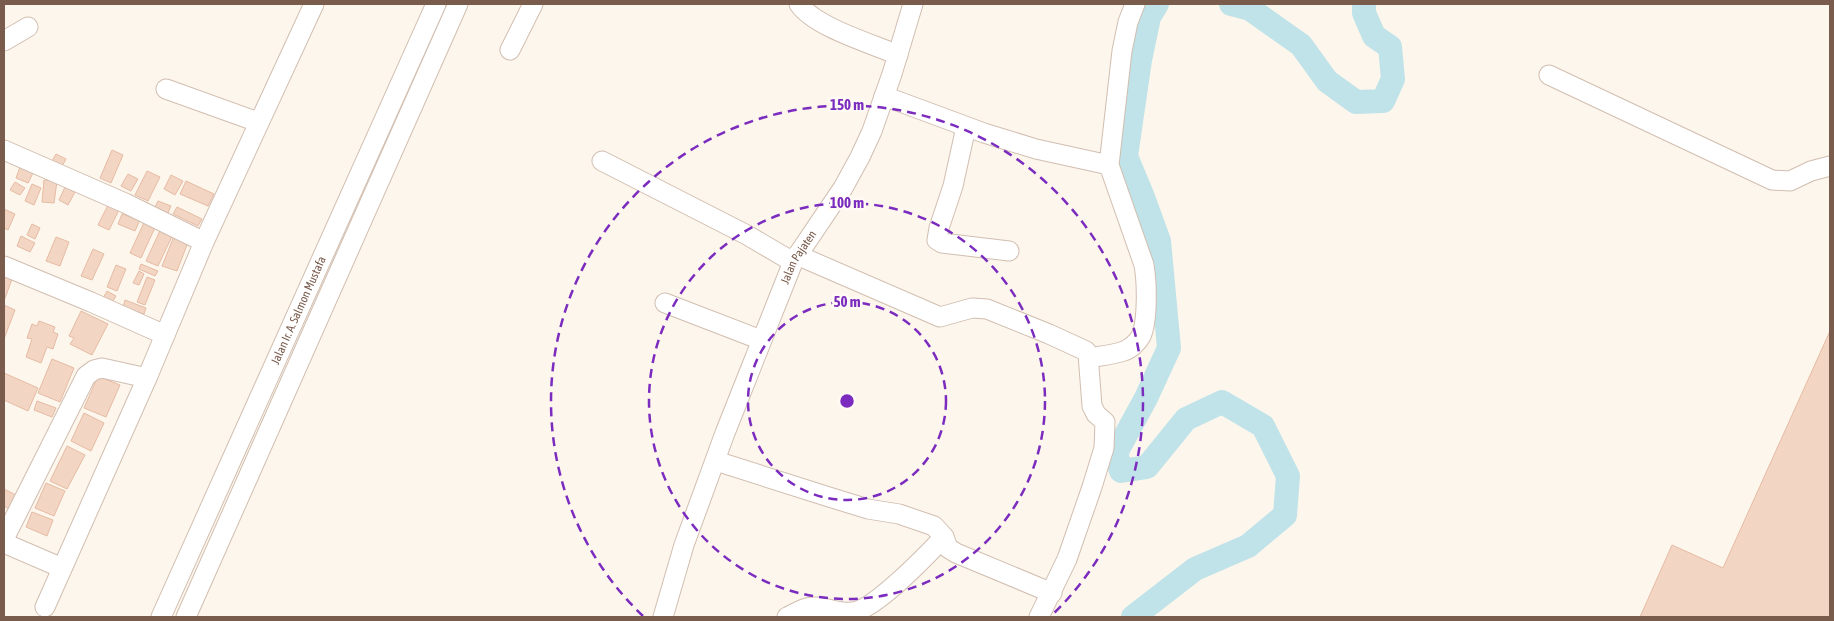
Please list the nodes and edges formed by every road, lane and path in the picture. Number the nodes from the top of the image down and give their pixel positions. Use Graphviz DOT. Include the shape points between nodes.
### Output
graph roads {
  1 [pos="314,4"];
  2 [pos="436,4"];
  3 [pos="458,4"];
  4 [pos="533,4"];
  5 [pos="798,4"];
  6 [pos="913,4"];
  7 [pos="1134,4"];
  8 [pos="28,27"];
  9 [pos="4,41"];
  10 [pos="510,50"];
  11 [pos="898,55"];
  12 [pos="1549,75"];
  13 [pos="166,89"];
  14 [pos="884,96"];
  15 [pos="258,122"];
  16 [pos="966,127"];
  17 [pos="4,150"];
  18 [pos="602,161"];
  19 [pos="1109,164"];
  20 [pos="1830,166"];
  21 [pos="204,242"];
  22 [pos="1009,251"];
  23 [pos="795,258"];
  24 [pos="4,266"];
  25 [pos="665,303"];
  26 [pos="165,335"];
  27 [pos="762,340"];
  28 [pos="1089,358"];
  29 [pos="147,378"];
  30 [pos="721,446"];
  31 [pos="944,538"];
  32 [pos="4,539"];
  33 [pos="4,543"];
  34 [pos="62,568"];
  35 [pos="1052,593"];
  36 [pos="45,607"];
  37 [pos="858,615"];
  38 [pos="161,617"];
  39 [pos="186,617"];
  40 [pos="663,617"];
  41 [pos="787,617"];
  42 [pos="1039,617"];
  1 -- 15 [label="street"];
  2 -- 38 [label="street, Jalan Ir. A. Salmon Mustafa"];
  3 -- 39 [label="street, Jalan Ir. A. Salmon Mustafa"];
  4 -- 10 [label="street"];
  5 -- 11 [label="street" via="816,20"];
  6 -- 11 [label="street, Jalan Pajaten"];
  7 -- 19 [label="street" via="1122,51"];
  8 -- 9 [label="street"];
  11 -- 14 [label="street, Jalan Pajaten"];
  12 -- 20 [label="street" via="1772,180 1790,181"];
  13 -- 15 [label="street"];
  14 -- 16 [label="street"];
  14 -- 23 [label="street, Jalan Pajaten" via="872,131 847,181"];
  15 -- 21 [label="street"];
  16 -- 19 [label="street" via="1036,149"];
  16 -- 22 [label="street" via="937,240"];
  17 -- 21 [label="street"];
  18 -- 23 [label="street"];
  19 -- 28 [label="street" via="1144,266 1144,323 1140,338 1133,346"];
  21 -- 26 [label="street"];
  23 -- 27 [label="street, Jalan Pajaten"];
  23 -- 28 [label="street" via="940,317 972,308 987,309 1049,334 1086,352"];
  24 -- 26 [label="street"];
  25 -- 27 [label="street"];
  26 -- 29 [label="street"];
  27 -- 30 [label="street, Jalan Pajaten"];
  28 -- 35 [label="street" via="1092,400 1096,414 1105,422 1104,448"];
  29 -- 32 [label="street" via="102,368 86,376"];
  29 -- 34 [label="street"];
  30 -- 31 [label="street" via="868,509 899,514 934,526"];
  30 -- 40 [label="street, Jalan Pajaten" via="684,545"];
  31 -- 35 [label="street" via="948,548 956,553"];
  31 -- 37 [label="street"];
  33 -- 34 [label="street"];
  34 -- 36 [label="street"];
  35 -- 42 [label="street"];
  37 -- 41 [label="street" via="815,607"];
}
